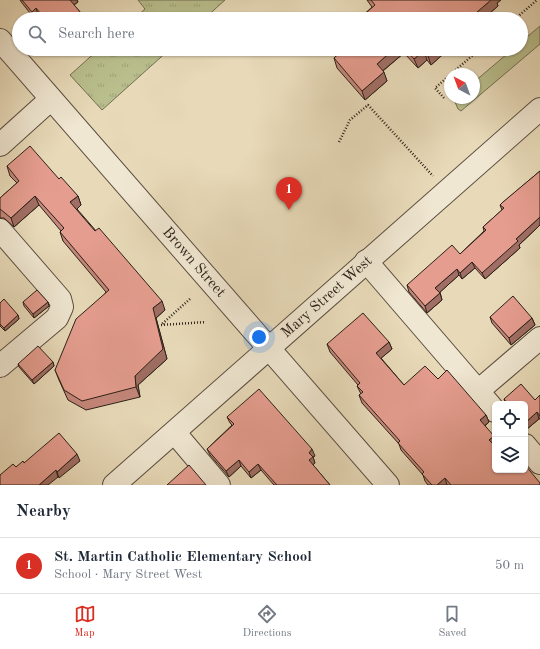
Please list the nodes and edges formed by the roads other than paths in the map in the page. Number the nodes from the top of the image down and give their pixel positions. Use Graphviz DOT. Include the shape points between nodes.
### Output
graph roads {
  1 [pos="0,40"];
  2 [pos="12,54"];
  3 [pos="14,56"];
  4 [pos="52,99"];
  5 [pos="540,109"];
  6 [pos="0,145"];
  7 [pos="0,230"];
  8 [pos="366,261"];
  9 [pos="540,338"];
  10 [pos="269,347"];
  11 [pos="0,366"];
  12 [pos="478,391"];
  13 [pos="492,407"];
  14 [pos="175,433"];
  15 [pos="528,449"];
  16 [pos="540,463"];
  17 [pos="114,485"];
  18 [pos="219,485"];
  19 [pos="388,485"];
  1 -- 2 [label="street, Brown Street"];
  3 -- 4 [label="street, Brown Street"];
  4 -- 6 [label="street"];
  4 -- 10 [label="street, Brown Street"];
  5 -- 8 [label="street, Mary Street West"];
  7 -- 11 [label="street" via="60,299 62,307 57,318"];
  8 -- 10 [label="street, Mary Street West"];
  8 -- 12 [label="street"];
  9 -- 12 [label="street"];
  10 -- 14 [label="street, Mary Street West"];
  10 -- 19 [label="street, Brown Street"];
  12 -- 13 [label="street"];
  14 -- 17 [label="street, Mary Street West"];
  14 -- 18 [label="street"];
  15 -- 16 [label="street"];
}
